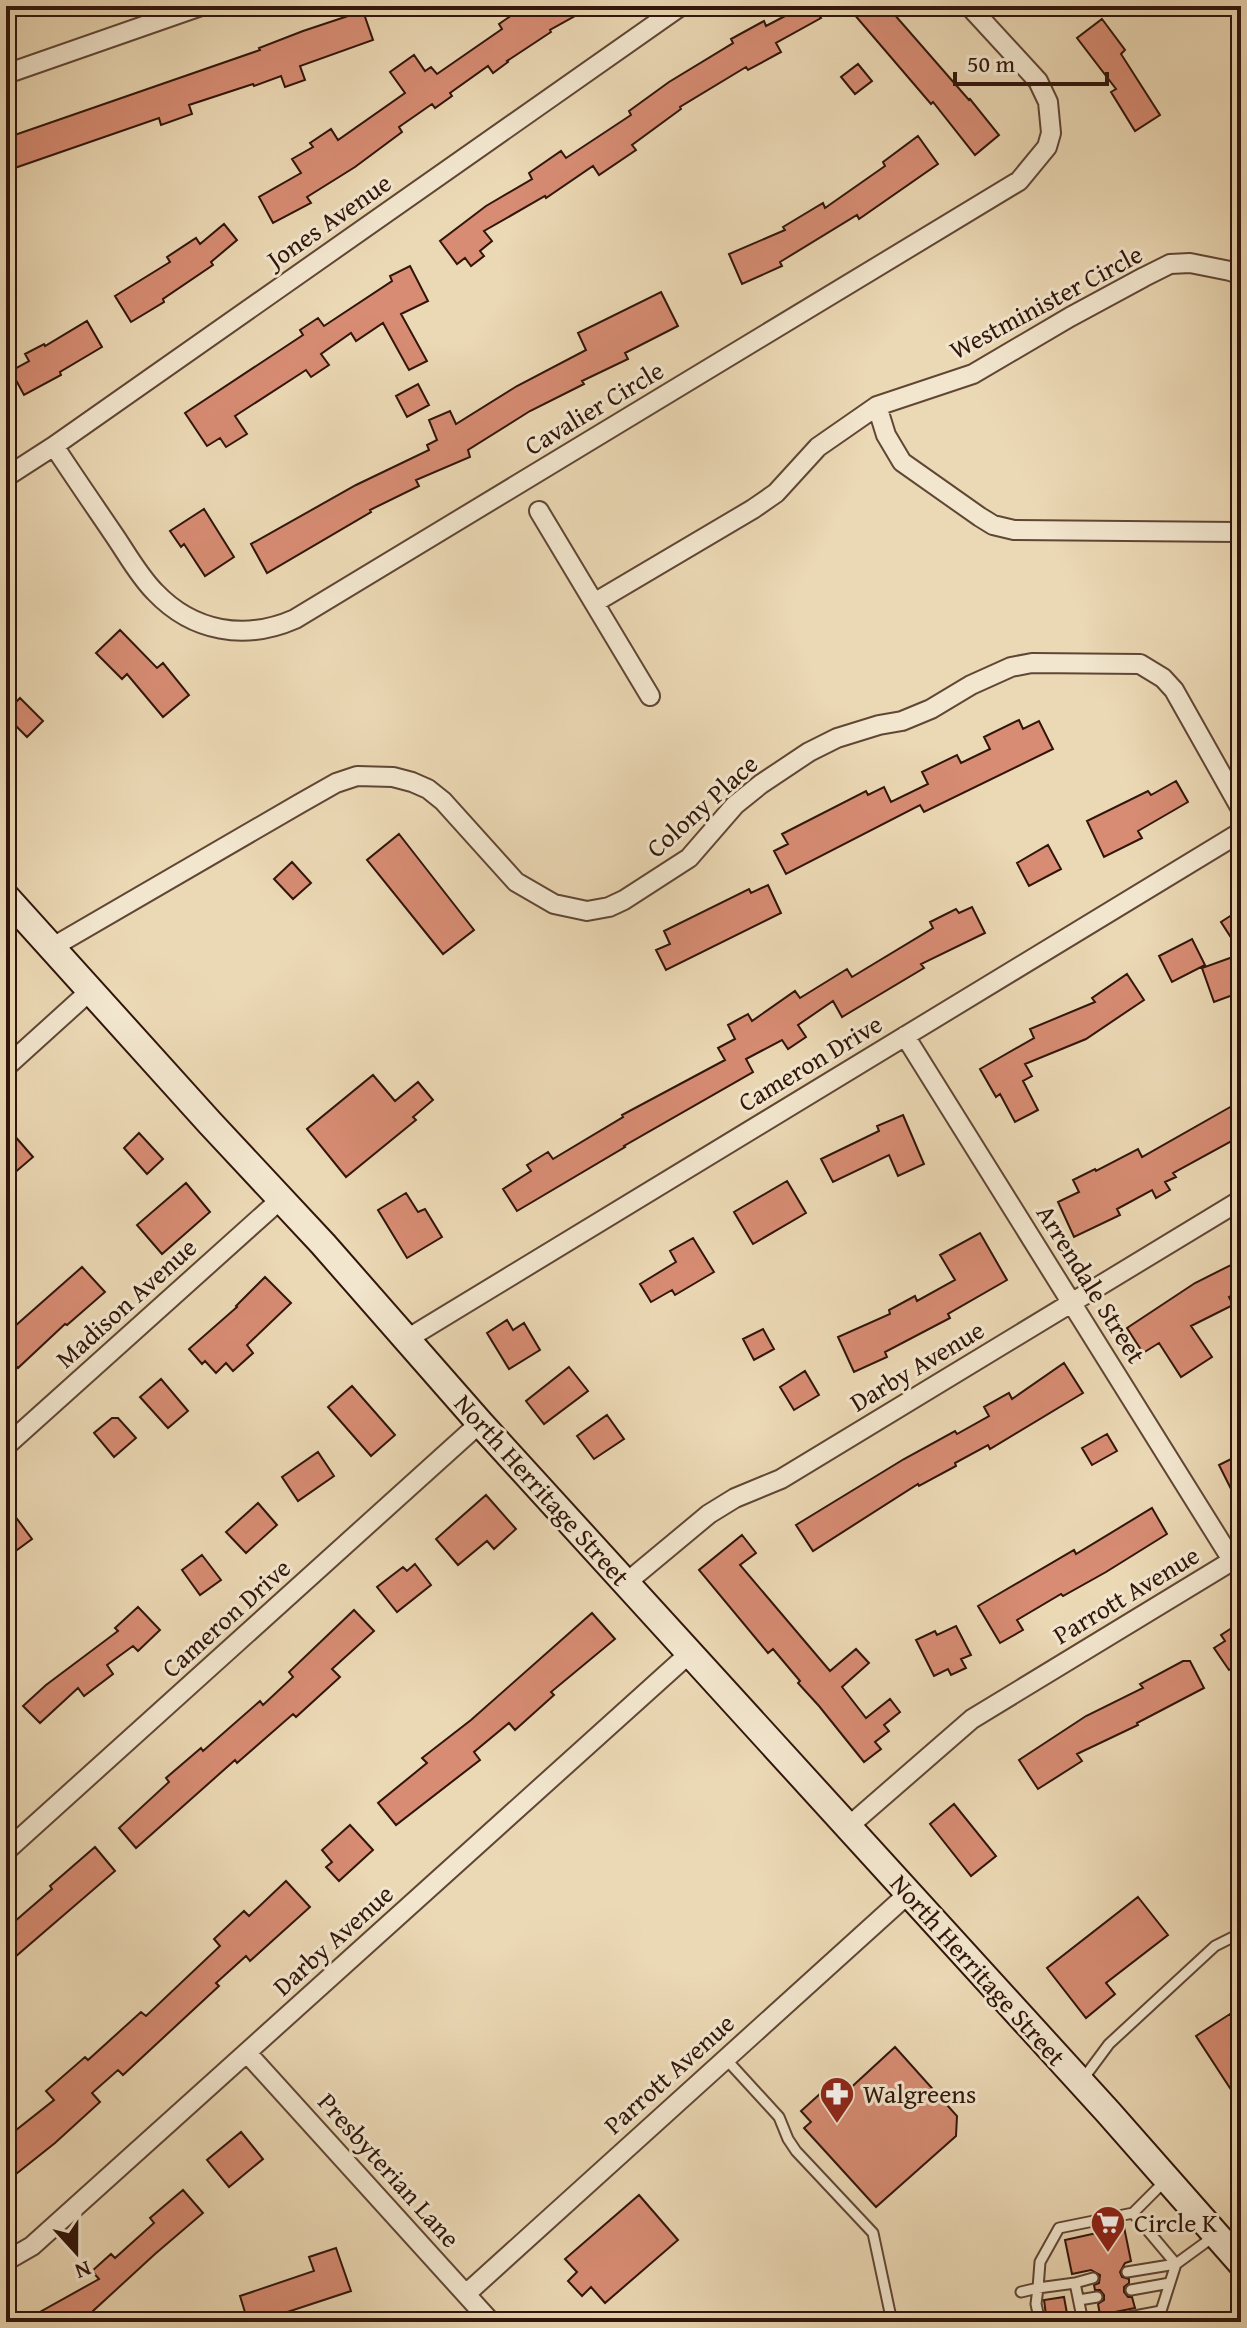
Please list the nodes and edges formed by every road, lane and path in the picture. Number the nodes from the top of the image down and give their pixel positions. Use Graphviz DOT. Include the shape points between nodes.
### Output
graph roads {
  1 [pos="201,6"];
  2 [pos="681,6"];
  3 [pos="969,6"];
  4 [pos="6,74"];
  5 [pos="1241,275"];
  6 [pos="877,406"];
  7 [pos="54,446"];
  8 [pos="6,477"];
  9 [pos="539,511"];
  10 [pos="1241,530"];
  11 [pos="594,603"];
  12 [pos="650,696"];
  13 [pos="1241,809"];
  14 [pos="1241,832"];
  15 [pos="6,897"];
  16 [pos="51,948"];
  17 [pos="90,991"];
  18 [pos="905,1036"];
  19 [pos="6,1067"];
  20 [pos="281,1199"];
  21 [pos="1241,1200"];
  22 [pos="1072,1303"];
  23 [pos="407,1339"];
  24 [pos="480,1423"];
  25 [pos="6,1446"];
  26 [pos="1237,1558"];
  27 [pos="626,1583"];
  28 [pos="691,1652"];
  29 [pos="849,1826"];
  30 [pos="6,1851"];
  31 [pos="909,1893"];
  32 [pos="1241,1933"];
  33 [pos="247,2053"];
  34 [pos="725,2058"];
  35 [pos="1080,2083"];
  36 [pos="1167,2179"];
  37 [pos="1133,2213"];
  38 [pos="1216,2235"];
  39 [pos="6,2261"];
  40 [pos="1241,2263"];
  41 [pos="1176,2264"];
  42 [pos="1127,2272"];
  43 [pos="1093,2278"];
  44 [pos="1075,2283"];
  45 [pos="1170,2283"];
  46 [pos="1038,2288"];
  47 [pos="1131,2290"];
  48 [pos="1021,2292"];
  49 [pos="466,2294"];
  50 [pos="1097,2297"];
  51 [pos="1079,2300"];
  52 [pos="1162,2317"];
  53 [pos="491,2322"];
  54 [pos="892,2322"];
  55 [pos="1040,2322"];
  56 [pos="1083,2322"];
  57 [pos="1103,2322"];
  1 -- 4 [label="street"];
  2 -- 7 [label="street, Jones Avenue"];
  3 -- 7 [label="street, Cavalier Circle" via="1038,81 1048,102 1047,147 1019,181 295,619 278,627 233,631 200,624 170,606 141,575"];
  5 -- 6 [label="street, Westminister Circle" via="1207,265 1170,264 973,374"];
  6 -- 10 [label="street" via="902,462 993,525 1014,530"];
  6 -- 11 [label="street, Westminister Circle" via="830,438 776,493"];
  7 -- 8 [label="street, Jones Avenue"];
  9 -- 11 [label="street"];
  11 -- 12 [label="street"];
  13 -- 16 [label="street, Colony Place" via="1163,678 1140,664 1032,663 993,674 917,715 837,738 809,752 735,805 689,858 609,907 587,911 535,894 516,882 428,789 393,777 357,776 336,783"];
  14 -- 18 [label="street, Cameron Drive"];
  15 -- 16 [label="street, North Herritage Street"];
  16 -- 17 [label="street, North Herritage Street"];
  17 -- 19 [label="street"];
  17 -- 20 [label="street, North Herritage Street"];
  18 -- 22 [label="street, Arrendale Street"];
  18 -- 23 [label="street, Cameron Drive"];
  20 -- 23 [label="street, North Herritage Street"];
  20 -- 25 [label="street, Madison Avenue"];
  21 -- 22 [label="street, Darby Avenue"];
  22 -- 26 [label="street, Arrendale Street"];
  22 -- 27 [label="street, Darby Avenue" via="781,1479 709,1514"];
  23 -- 24 [label="street, North Herritage Street"];
  24 -- 27 [label="street, North Herritage Street"];
  24 -- 30 [label="street, Cameron Drive"];
  26 -- 29 [label="street, Parrott Avenue" via="972,1719"];
  27 -- 28 [label="street, North Herritage Street"];
  28 -- 29 [label="street, North Herritage Street"];
  28 -- 33 [label="street, Darby Avenue"];
  29 -- 31 [label="street, North Herritage Street"];
  31 -- 34 [label="street, Parrott Avenue"];
  31 -- 35 [label="street, North Herritage Street"];
  32 -- 35 [label="lane" via="1215,1946 1109,2044"];
  33 -- 39 [label="street, Darby Avenue" via="32,2246"];
  33 -- 49 [label="street, Presbyterian Lane"];
  34 -- 49 [label="street, Parrott Avenue"];
  34 -- 54 [label="lane" via="779,2117 796,2151 873,2233"];
  35 -- 36 [label="street, North Herritage Street"];
  36 -- 37 [label="lane"];
  36 -- 38 [label="street, North Herritage Street"];
  37 -- 41 [label="lane"];
  37 -- 46 [label="lane" via="1059,2228 1040,2262"];
  38 -- 40 [label="street, North Herritage Street"];
  38 -- 41 [label="lane"];
  41 -- 42 [label="lane"];
  41 -- 45 [label="lane"];
  43 -- 44 [label="lane"];
  44 -- 46 [label="lane"];
  44 -- 51 [label="lane"];
  45 -- 47 [label="lane"];
  45 -- 52 [label="lane"];
  46 -- 48 [label="lane"];
  46 -- 55 [label="lane"];
  49 -- 53 [label="street, Presbyterian Lane"];
  50 -- 51 [label="lane"];
  51 -- 56 [label="lane"];
  52 -- 57 [label="lane"];
}
